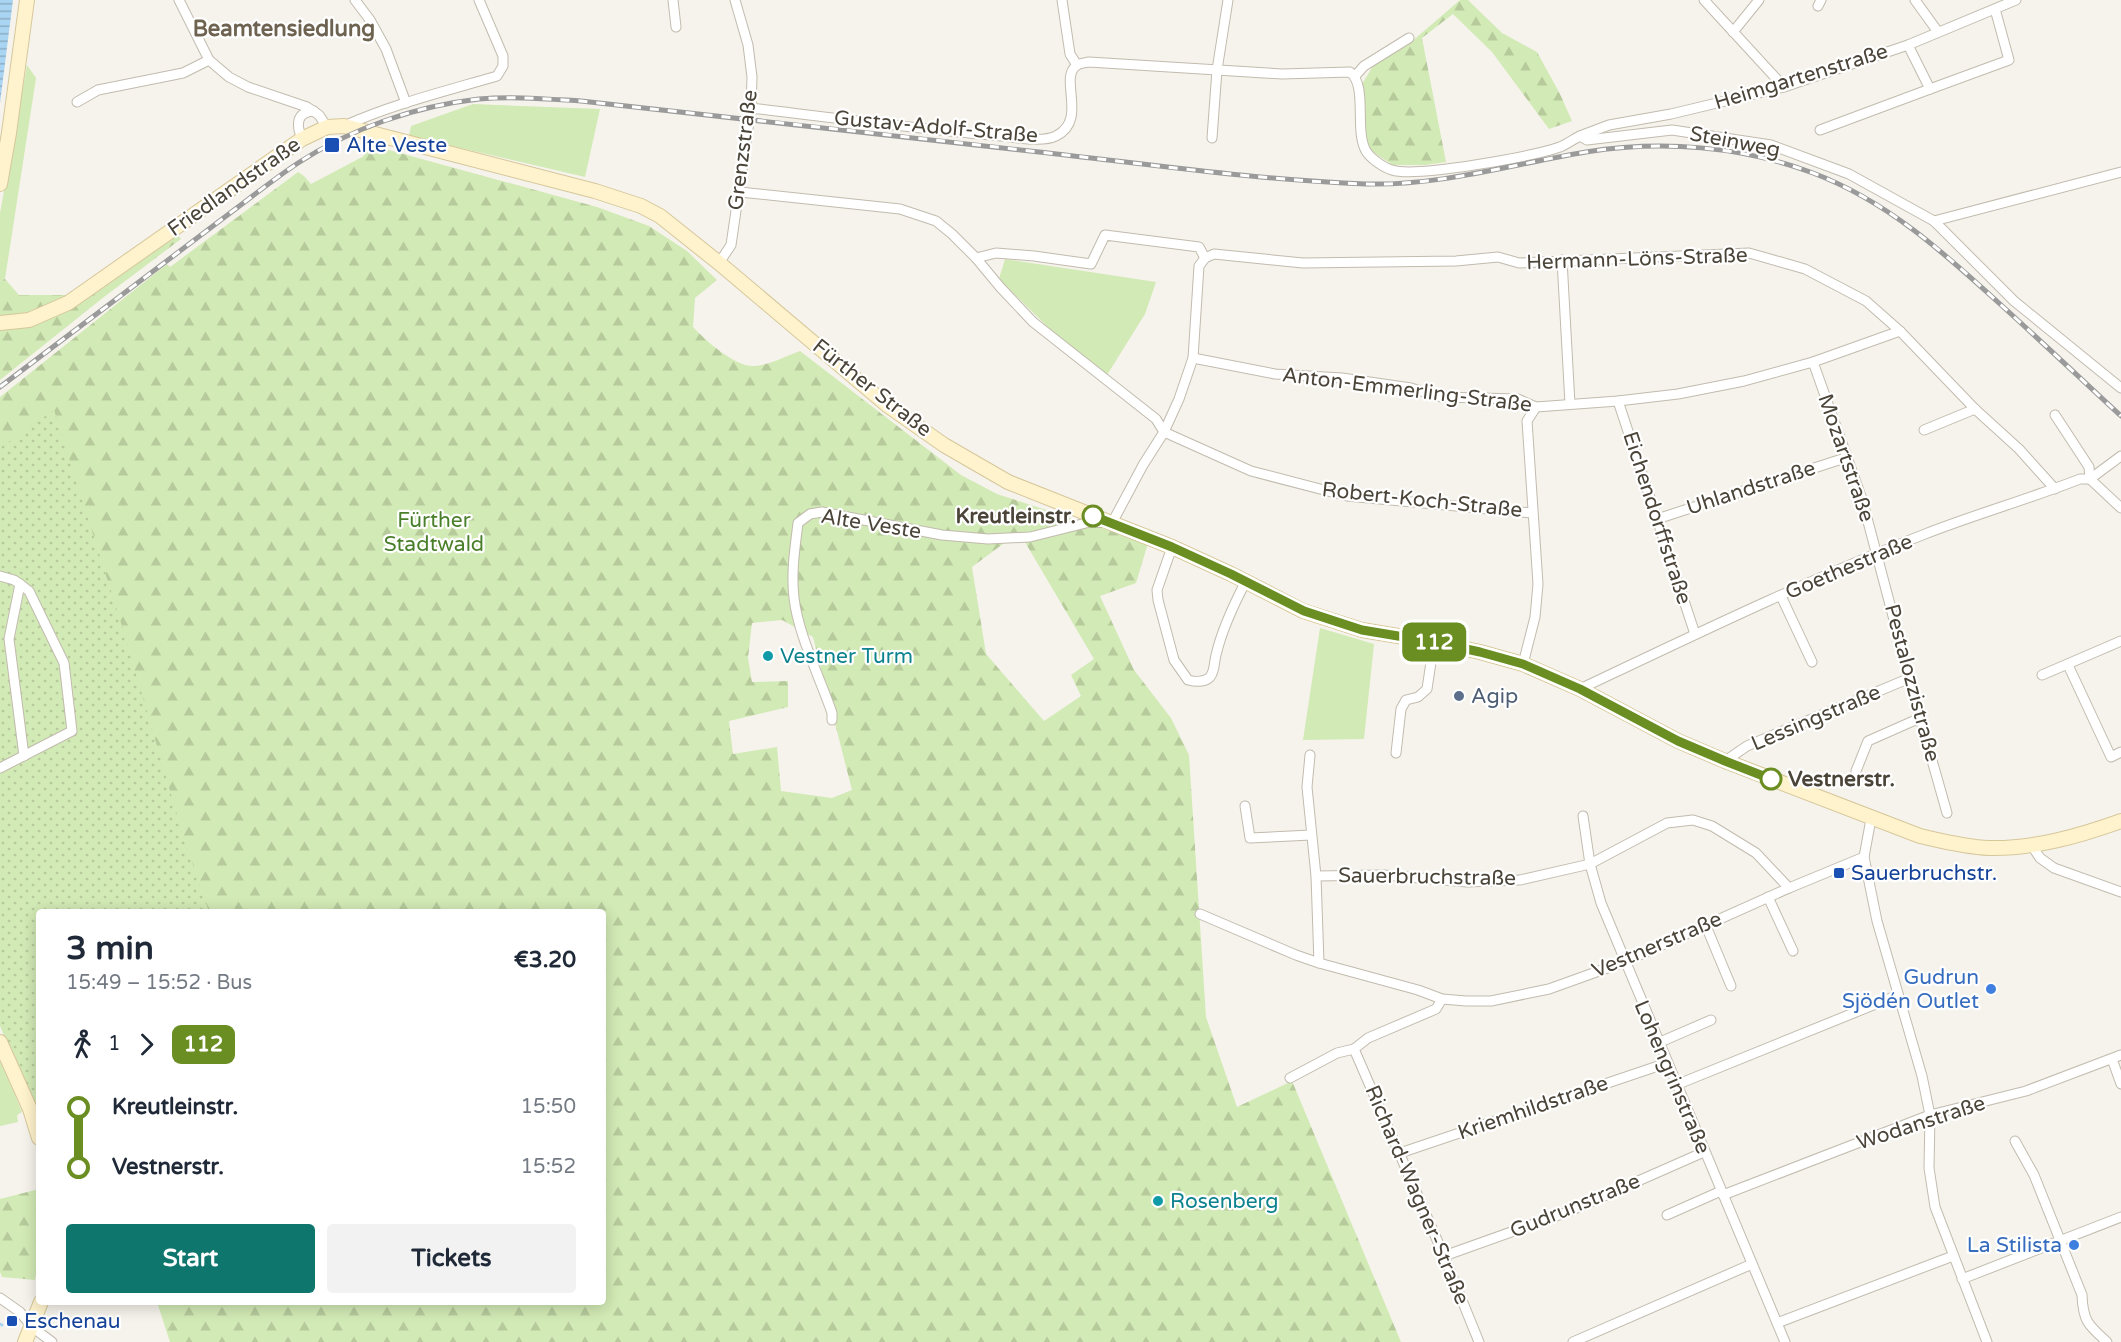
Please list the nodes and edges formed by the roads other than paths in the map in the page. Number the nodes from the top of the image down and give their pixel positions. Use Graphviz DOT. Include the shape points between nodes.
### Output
graph roads {
  1 [pos="27,0"];
  2 [pos="178,0"];
  3 [pos="355,0"];
  4 [pos="479,0"];
  5 [pos="673,0"];
  6 [pos="735,0"];
  7 [pos="1062,0"];
  8 [pos="1228,0"];
  9 [pos="1704,0"];
  10 [pos="1759,0"];
  11 [pos="1915,0"];
  12 [pos="2016,0"];
  13 [pos="1995,9"];
  14 [pos="676,27"];
  15 [pos="1733,32"];
  16 [pos="1938,32"];
  17 [pos="1409,38"];
  18 [pos="1908,45"];
  19 [pos="208,60"];
  20 [pos="1077,65"];
  21 [pos="1217,70"];
  22 [pos="1353,74"];
  23 [pos="1784,87"];
  24 [pos="1930,89"];
  25 [pos="283,100"];
  26 [pos="77,102"];
  27 [pos="406,103"];
  28 [pos="751,108"];
  29 [pos="314,111"];
  30 [pos="1671,114"];
  31 [pos="298,120"];
  32 [pos="344,126"];
  33 [pos="327,127"];
  34 [pos="1672,130"];
  35 [pos="1820,130"];
  36 [pos="1580,136"];
  37 [pos="1212,138"];
  38 [pos="302,139"];
  39 [pos="2121,172"];
  40 [pos="0,184"];
  41 [pos="740,192"];
  42 [pos="1934,221"];
  43 [pos="976,258"];
  44 [pos="1205,258"];
  45 [pos="1562,260"];
  46 [pos="719,262"];
  47 [pos="0,323"];
  48 [pos="1900,331"];
  49 [pos="1193,358"];
  50 [pos="1813,362"];
  51 [pos="2121,388"];
  52 [pos="1618,401"];
  53 [pos="1570,404"];
  54 [pos="1536,406"];
  55 [pos="1975,409"];
  56 [pos="2055,415"];
  57 [pos="1924,430"];
  58 [pos="1164,432"];
  59 [pos="2121,456"];
  60 [pos="1845,458"];
  61 [pos="2090,479"];
  62 [pos="2055,489"];
  63 [pos="2121,508"];
  64 [pos="1533,513"];
  65 [pos="1657,519"];
  66 [pos="1112,523"];
  67 [pos="1172,547"];
  68 [pos="1878,553"];
  69 [pos="0,576"];
  70 [pos="1246,581"];
  71 [pos="20,584"];
  72 [pos="1781,596"];
  73 [pos="1695,634"];
  74 [pos="2121,641"];
  75 [pos="1434,642"];
  76 [pos="1812,662"];
  77 [pos="1523,664"];
  78 [pos="2068,665"];
  79 [pos="2042,675"];
  80 [pos="1910,678"];
  81 [pos="1580,689"];
  82 [pos="1920,718"];
  83 [pos="832,720"];
  84 [pos="2121,752"];
  85 [pos="1396,753"];
  86 [pos="1310,755"];
  87 [pos="24,756"];
  88 [pos="1725,761"];
  89 [pos="0,768"];
  90 [pos="1856,771"];
  91 [pos="1245,806"];
  92 [pos="1947,813"];
  93 [pos="1583,816"];
  94 [pos="1871,819"];
  95 [pos="2121,821"];
  96 [pos="1311,835"];
  97 [pos="2032,846"];
  98 [pos="1864,858"];
  99 [pos="1590,864"];
  100 [pos="1316,876"];
  101 [pos="1789,888"];
  102 [pos="2121,892"];
  103 [pos="1768,897"];
  104 [pos="1200,914"];
  105 [pos="1706,926"];
  106 [pos="1793,951"];
  107 [pos="1624,962"];
  108 [pos="1319,963"];
  109 [pos="1731,986"];
  110 [pos="1898,995"];
  111 [pos="1442,999"];
  112 [pos="1711,1020"];
  113 [pos="0,1042"];
  114 [pos="1658,1043"];
  115 [pos="1354,1049"];
  116 [pos="2117,1057"];
  117 [pos="1666,1063"];
  118 [pos="1290,1078"];
  119 [pos="2121,1084"];
  120 [pos="1676,1085"];
  121 [pos="1930,1116"];
  122 [pos="36,1128"];
  123 [pos="2015,1141"];
  124 [pos="1704,1152"];
  125 [pos="1400,1154"];
  126 [pos="1722,1193"];
  127 [pos="1667,1215"];
  128 [pos="2121,1217"];
  129 [pos="2061,1241"];
  130 [pos="1444,1256"];
  131 [pos="1953,1256"];
  132 [pos="1752,1264"];
  133 [pos="1962,1279"];
  134 [pos="0,1298"];
  135 [pos="40,1305"];
  136 [pos="1777,1323"];
  137 [pos="32,1327"];
  138 [pos="25,1342"];
  139 [pos="52,1342"];
  140 [pos="1479,1342"];
  141 [pos="1573,1342"];
  142 [pos="1785,1342"];
  143 [pos="1987,1342"];
  144 [pos="2107,1342"];
  1 -- 40 [label="main road"];
  2 -- 19 [label="street"];
  3 -- 27 [label="street" via="386,49"];
  4 -- 27 [label="street, Friedlandstraße" via="503,56 497,76"];
  5 -- 14 [label="street"];
  6 -- 28 [label="street, Grenzstraße" via="748,45"];
  7 -- 20 [label="street" via="1070,54"];
  8 -- 21 [label="street"];
  9 -- 15 [label="street"];
  10 -- 15 [label="street"];
  11 -- 16 [label="street"];
  12 -- 13 [label="street, Heimgartenstraße"];
  13 -- 16 [label="street, Heimgartenstraße"];
  13 -- 24 [label="street" via="2009,60"];
  15 -- 23 [label="street"];
  16 -- 18 [label="street, Heimgartenstraße"];
  17 -- 22 [label="street"];
  18 -- 23 [label="street, Heimgartenstraße"];
  18 -- 24 [label="street"];
  19 -- 25 [label="street" via="238,82"];
  19 -- 26 [label="street" via="183,73 98,90"];
  20 -- 21 [label="street" via="1089,62"];
  20 -- 28 [label="street, Gustav-Adolf-Straße" via="1071,76 1072,118 1065,130 1054,137 974,134"];
  21 -- 22 [label="street"];
  21 -- 37 [label="street"];
  22 -- 36 [label="street, Steinweg" via="1358,86 1360,137 1367,153 1392,171 1437,170 1518,157 1560,146"];
  23 -- 30 [label="street, Heimgartenstraße"];
  24 -- 35 [label="street"];
  25 -- 29 [label="street"];
  25 -- 31 [label="street"];
  27 -- 32 [label="street, Friedlandstraße"];
  28 -- 41 [label="street, Grenzstraße"];
  29 -- 31 [label="street" via="304,112"];
  29 -- 33 [label="street"];
  30 -- 34 [label="street"];
  30 -- 36 [label="street, Heimgartenstraße" via="1609,124"];
  31 -- 38 [label="street"];
  32 -- 33 [label="main road, Friedlandstraße"];
  32 -- 46 [label="main road, Fürther Straße" via="641,206"];
  33 -- 38 [label="main road, Friedlandstraße"];
  34 -- 36 [label="street, Steinweg" via="1587,140"];
  34 -- 42 [label="street, Steinweg" via="1771,145 1849,174"];
  38 -- 47 [label="main road, Friedlandstraße" via="68,303 29,320"];
  39 -- 42 [label="street"];
  41 -- 43 [label="street, Robert-Koch-Straße" via="919,214 936,221"];
  41 -- 46 [label="street, Grenzstraße" via="731,244"];
  42 -- 51 [label="street, Steinweg" via="2014,301"];
  43 -- 44 [label="street" via="996,253 1091,264 1105,235 1199,248"];
  43 -- 58 [label="street, Robert-Koch-Straße" via="1033,322 1156,419"];
  44 -- 45 [label="street, Hermann-Löns-Straße" via="1214,254 1303,263 1498,257 1519,263"];
  44 -- 49 [label="street" via="1199,266"];
  45 -- 48 [label="street, Hermann-Löns-Straße" via="1749,253 1805,268 1866,301"];
  45 -- 53 [label="street"];
  46 -- 66 [label="main road, Fürther Straße" via="887,405 944,445 1008,482"];
  48 -- 50 [label="street, Anton-Emmerling-Straße"];
  48 -- 55 [label="street, Hermann-Löns-Straße"];
  49 -- 54 [label="street, Anton-Emmerling-Straße" via="1275,374 1416,388 1441,397 1518,399"];
  49 -- 58 [label="street"];
  50 -- 52 [label="street, Anton-Emmerling-Straße" via="1744,381"];
  50 -- 60 [label="street, Mozartstraße"];
  52 -- 53 [label="street, Anton-Emmerling-Straße"];
  52 -- 65 [label="street, Eichendorffstraße"];
  53 -- 54 [label="street, Anton-Emmerling-Straße"];
  54 -- 64 [label="street" via="1527,421"];
  55 -- 57 [label="street"];
  55 -- 62 [label="street, Hermann-Löns-Straße"];
  56 -- 61 [label="street" via="2089,467"];
  58 -- 64 [label="street, Robert-Koch-Straße" via="1251,471 1347,496"];
  58 -- 66 [label="street"];
  59 -- 61 [label="street, Goethestraße"];
  60 -- 65 [label="street, Uhlandstraße"];
  60 -- 68 [label="street, Mozartstraße"];
  61 -- 62 [label="street, Goethestraße"];
  61 -- 63 [label="street"];
  62 -- 68 [label="street, Goethestraße"];
  64 -- 77 [label="street" via="1538,584 1535,617"];
  65 -- 73 [label="street, Eichendorffstraße"];
  66 -- 67 [label="main road, Fürther Straße"];
  66 -- 83 [label="street, Alte Veste" via="1090,522 1030,537 987,539 942,535 822,512 810,514 798,523 792,571 794,599"];
  67 -- 70 [label="main road, Fürther Straße"];
  67 -- 70 [label="street" via="1157,590 1158,600 1174,660 1188,680 1200,682 1214,671 1230,611"];
  68 -- 72 [label="street, Goethestraße"];
  68 -- 80 [label="street, Pestalozzistraße"];
  69 -- 71 [label="street"];
  70 -- 75 [label="main road, Fürther Straße" via="1304,611 1362,630"];
  71 -- 87 [label="street" via="9,639"];
  71 -- 87 [label="street" via="28,591 64,663 72,731"];
  72 -- 73 [label="street, Goethestraße"];
  72 -- 76 [label="street"];
  73 -- 81 [label="street, Goethestraße"];
  74 -- 78 [label="street"];
  75 -- 77 [label="main road, Fürther Straße"];
  75 -- 85 [label="street" via="1427,689 1406,700 1401,709"];
  77 -- 81 [label="main road, Fürther Straße"];
  78 -- 79 [label="street"];
  78 -- 84 [label="street" via="2111,757"];
  80 -- 82 [label="street, Pestalozzistraße"];
  80 -- 88 [label="street, Lessingstraße" via="1747,746"];
  81 -- 88 [label="main road, Fürther Straße"];
  82 -- 90 [label="street" via="1868,741"];
  82 -- 92 [label="street, Pestalozzistraße"];
  86 -- 96 [label="street" via="1307,787"];
  87 -- 89 [label="street"];
  88 -- 94 [label="main road, Fürther Straße"];
  91 -- 96 [label="street" via="1250,838"];
  93 -- 99 [label="street, Lohengrinstraße"];
  94 -- 97 [label="main road, Fürther Straße" via="1952,844 1989,848"];
  94 -- 98 [label="street"];
  95 -- 97 [label="main road, Fürther Straße"];
  96 -- 100 [label="street"];
  97 -- 102 [label="street" via="2054,868"];
  98 -- 101 [label="street, Vestnerstraße"];
  98 -- 110 [label="street"];
  99 -- 100 [label="street, Sauerbruchstraße" via="1520,880 1467,882 1384,875"];
  99 -- 101 [label="street, Sauerbruchstraße" via="1667,823 1693,820 1712,826 1756,853"];
  99 -- 107 [label="street, Lohengrinstraße" via="1600,903"];
  100 -- 108 [label="street"];
  101 -- 103 [label="street, Vestnerstraße"];
  103 -- 105 [label="street, Vestnerstraße"];
  103 -- 106 [label="street"];
  104 -- 108 [label="street, Vestnerstraße"];
  105 -- 107 [label="street, Vestnerstraße"];
  105 -- 109 [label="street"];
  107 -- 111 [label="street, Vestnerstraße" via="1549,989 1491,1001"];
  107 -- 114 [label="street, Lohengrinstraße"];
  108 -- 111 [label="street, Vestnerstraße"];
  110 -- 120 [label="street"];
  110 -- 121 [label="street"];
  111 -- 115 [label="street" via="1436,1009 1368,1038"];
  112 -- 114 [label="street"];
  113 -- 122 [label="main road"];
  114 -- 117 [label="street, Lohengrinstraße"];
  115 -- 118 [label="street" via="1337,1053"];
  115 -- 125 [label="street, Richard-Wagner-Straße"];
  116 -- 119 [label="street"];
  116 -- 121 [label="street, Wodanstraße" via="2026,1091"];
  117 -- 120 [label="street, Lohengrinstraße"];
  117 -- 125 [label="street, Kriemhildstraße"];
  120 -- 124 [label="street, Lohengrinstraße"];
  121 -- 126 [label="street, Wodanstraße"];
  121 -- 131 [label="street" via="1929,1168 1935,1207"];
  123 -- 129 [label="street" via="2034,1175"];
  124 -- 126 [label="street, Lohengrinstraße"];
  124 -- 130 [label="street, Gudrunstraße" via="1570,1211"];
  125 -- 130 [label="street, Richard-Wagner-Straße"];
  126 -- 127 [label="street"];
  126 -- 132 [label="street, Lohengrinstraße"];
  128 -- 129 [label="street"];
  129 -- 133 [label="street"];
  129 -- 144 [label="street" via="2082,1295 2082,1313"];
  130 -- 140 [label="street, Richard-Wagner-Straße"];
  131 -- 133 [label="street"];
  131 -- 136 [label="street"];
  132 -- 136 [label="street, Lohengrinstraße"];
  132 -- 141 [label="street"];
  133 -- 143 [label="street"];
  134 -- 137 [label="street" via="20,1312"];
  135 -- 137 [label="main road"];
  136 -- 142 [label="street, Lohengrinstraße"];
  137 -- 138 [label="main road"];
  137 -- 139 [label="street"];
}
